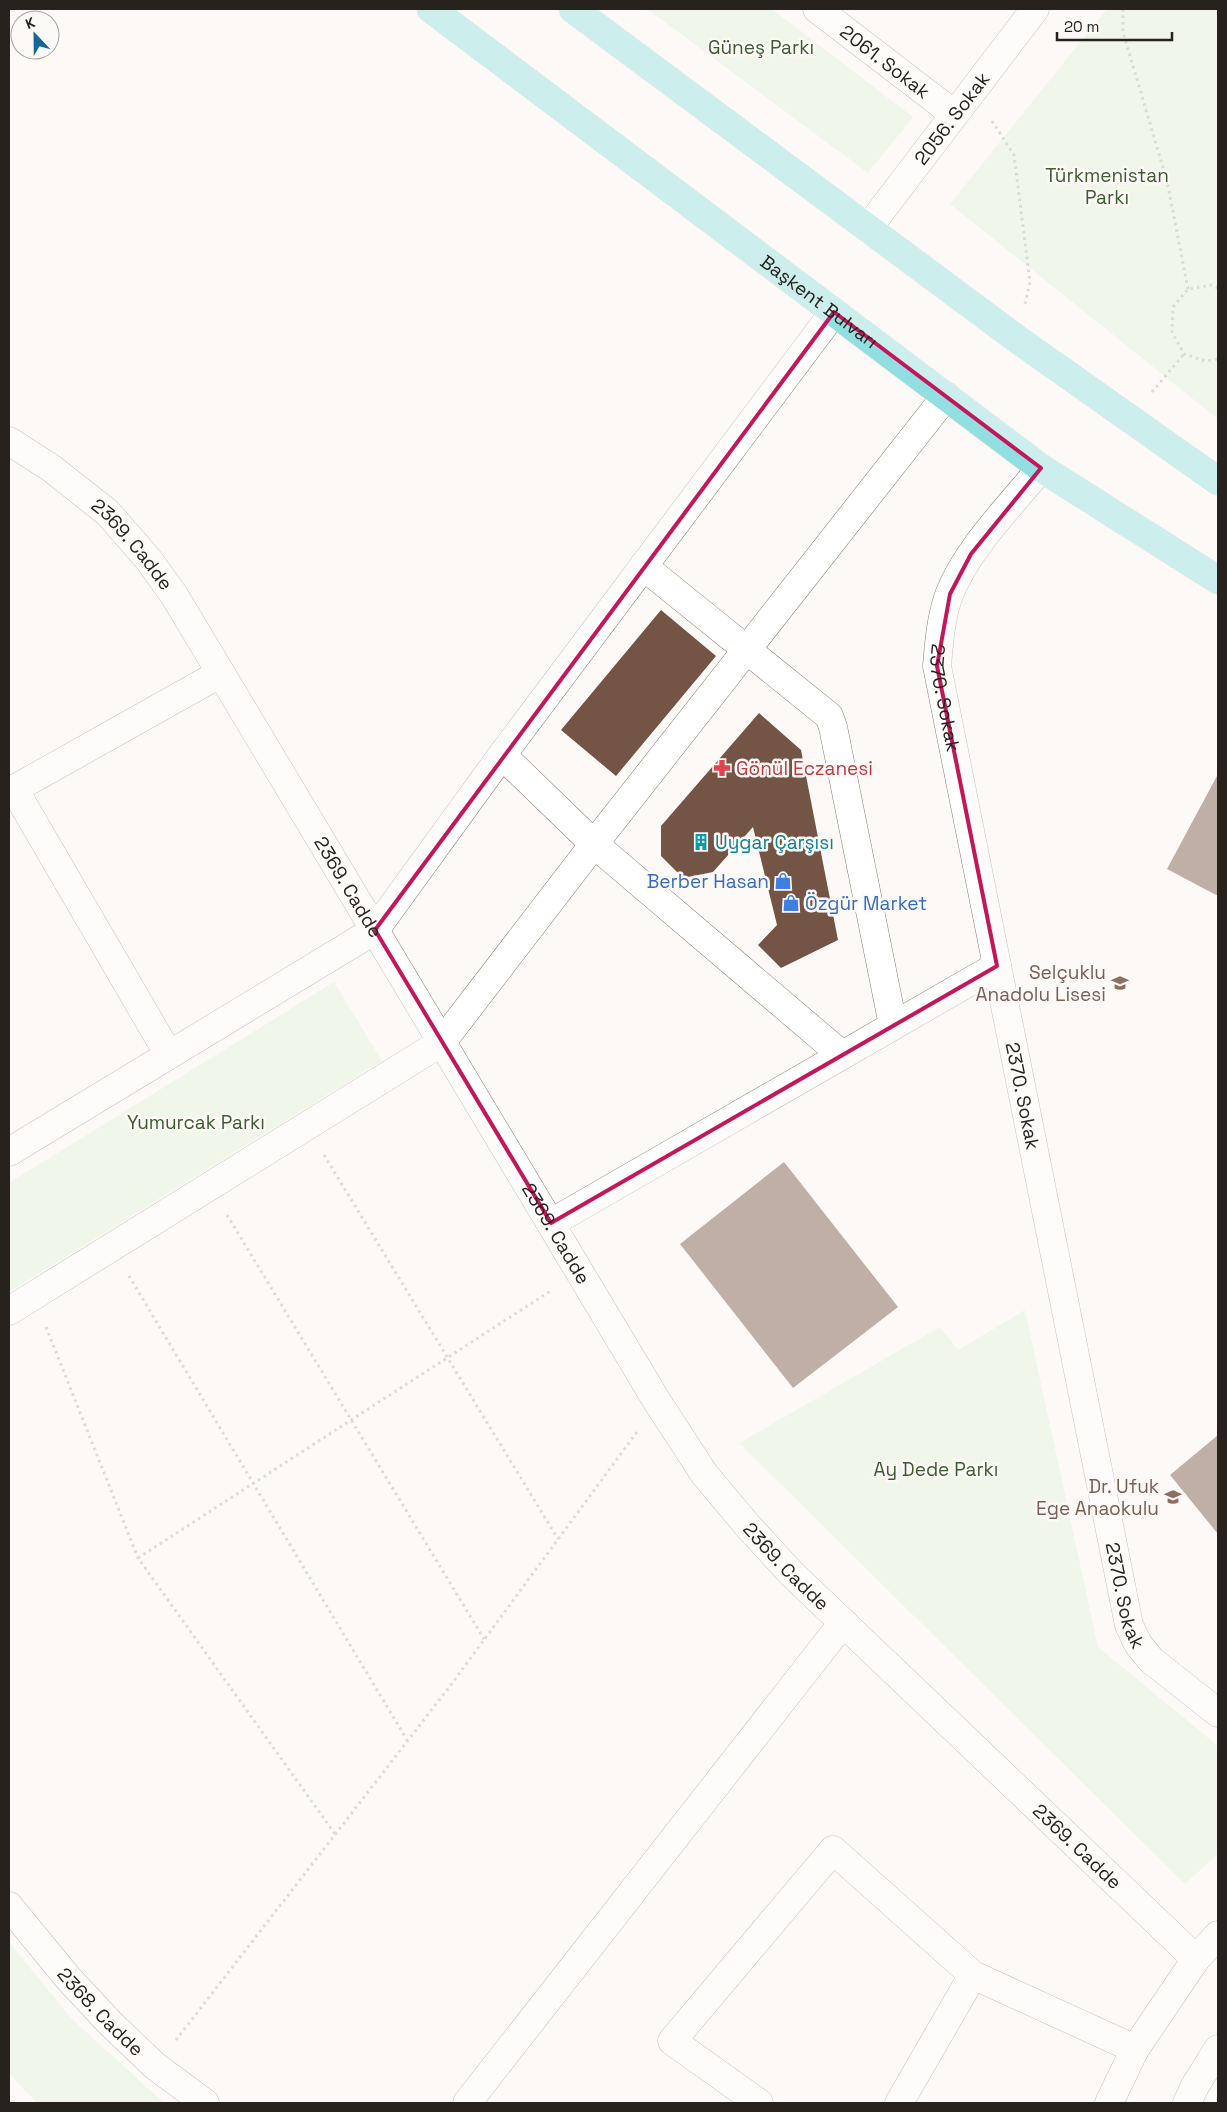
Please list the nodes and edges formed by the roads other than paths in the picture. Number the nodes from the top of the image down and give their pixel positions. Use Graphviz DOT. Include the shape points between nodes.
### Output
graph roads {
  1 [pos="431,9"];
  2 [pos="573,9"];
  3 [pos="817,9"];
  4 [pos="1035,9"];
  5 [pos="954,114"];
  6 [pos="868,228"];
  7 [pos="834,312"];
  8 [pos="946,396"];
  9 [pos="9,441"];
  10 [pos="1041,468"];
  11 [pos="1218,481"];
  12 [pos="643,566"];
  13 [pos="1218,580"];
  14 [pos="747,649"];
  15 [pos="221,673"];
  16 [pos="502,755"];
  17 [pos="11,790"];
  18 [pos="594,844"];
  19 [pos="375,930"];
  20 [pos="997,966"];
  21 [pos="894,1025"];
  22 [pos="442,1042"];
  23 [pos="169,1055"];
  24 [pos="842,1056"];
  25 [pos="9,1152"];
  26 [pos="551,1223"];
  27 [pos="9,1311"];
  28 [pos="842,1624"];
  29 [pos="1218,1713"];
  30 [pos="9,1906"];
  31 [pos="1218,1935"];
  32 [pos="1196,1959"];
  33 [pos="972,1976"];
  34 [pos="1135,2049"];
  35 [pos="1218,2049"];
  36 [pos="206,2103"];
  37 [pos="467,2103"];
  38 [pos="759,2103"];
  39 [pos="899,2103"];
  40 [pos="1108,2103"];
  41 [pos="1187,2103"];
  1 -- 7 [label="main road, Başkent Bulvarı"];
  2 -- 6 [label="main road"];
  3 -- 5 [label="street, 2061. Sokak"];
  4 -- 5 [label="street, 2056. Sokak"];
  5 -- 6 [label="street, 2056. Sokak"];
  6 -- 11 [label="main road"];
  7 -- 8 [label="main road, Başkent Bulvarı"];
  7 -- 12 [label="street"];
  8 -- 10 [label="main road, Başkent Bulvarı"];
  8 -- 14 [label="street"];
  9 -- 15 [label="street, 2369. Cadde" via="51,468 108,514 174,595"];
  10 -- 13 [label="main road, Başkent Bulvarı"];
  10 -- 20 [label="street, 2370. Sokak" via="971,554 950,594 941,629 937,666"];
  12 -- 14 [label="street"];
  12 -- 16 [label="street"];
  14 -- 18 [label="street"];
  14 -- 21 [label="street" via="829,716"];
  15 -- 17 [label="street"];
  15 -- 19 [label="street, 2369. Cadde"];
  16 -- 18 [label="street"];
  16 -- 19 [label="street"];
  17 -- 23 [label="street"];
  18 -- 22 [label="street"];
  18 -- 24 [label="street"];
  19 -- 22 [label="street, 2369. Cadde"];
  19 -- 23 [label="street"];
  20 -- 21 [label="street"];
  20 -- 29 [label="street, 2370. Sokak" via="1129,1625 1151,1660"];
  21 -- 24 [label="street"];
  22 -- 26 [label="street, 2369. Cadde"];
  22 -- 27 [label="street"];
  23 -- 25 [label="street"];
  24 -- 26 [label="street"];
  26 -- 28 [label="street, 2369. Cadde" via="658,1403 705,1475 747,1526"];
  28 -- 32 [label="street, 2369. Cadde"];
  28 -- 37 [label="street"];
  30 -- 36 [label="street, 2368. Cadde" via="110,2023 155,2066"];
  31 -- 32 [label="street"];
  32 -- 34 [label="street"];
  33 -- 34 [label="street"];
  33 -- 38 [label="street" via="833,1850 672,2041"];
  33 -- 39 [label="street"];
  34 -- 40 [label="street"];
  35 -- 41 [label="street"];
}
